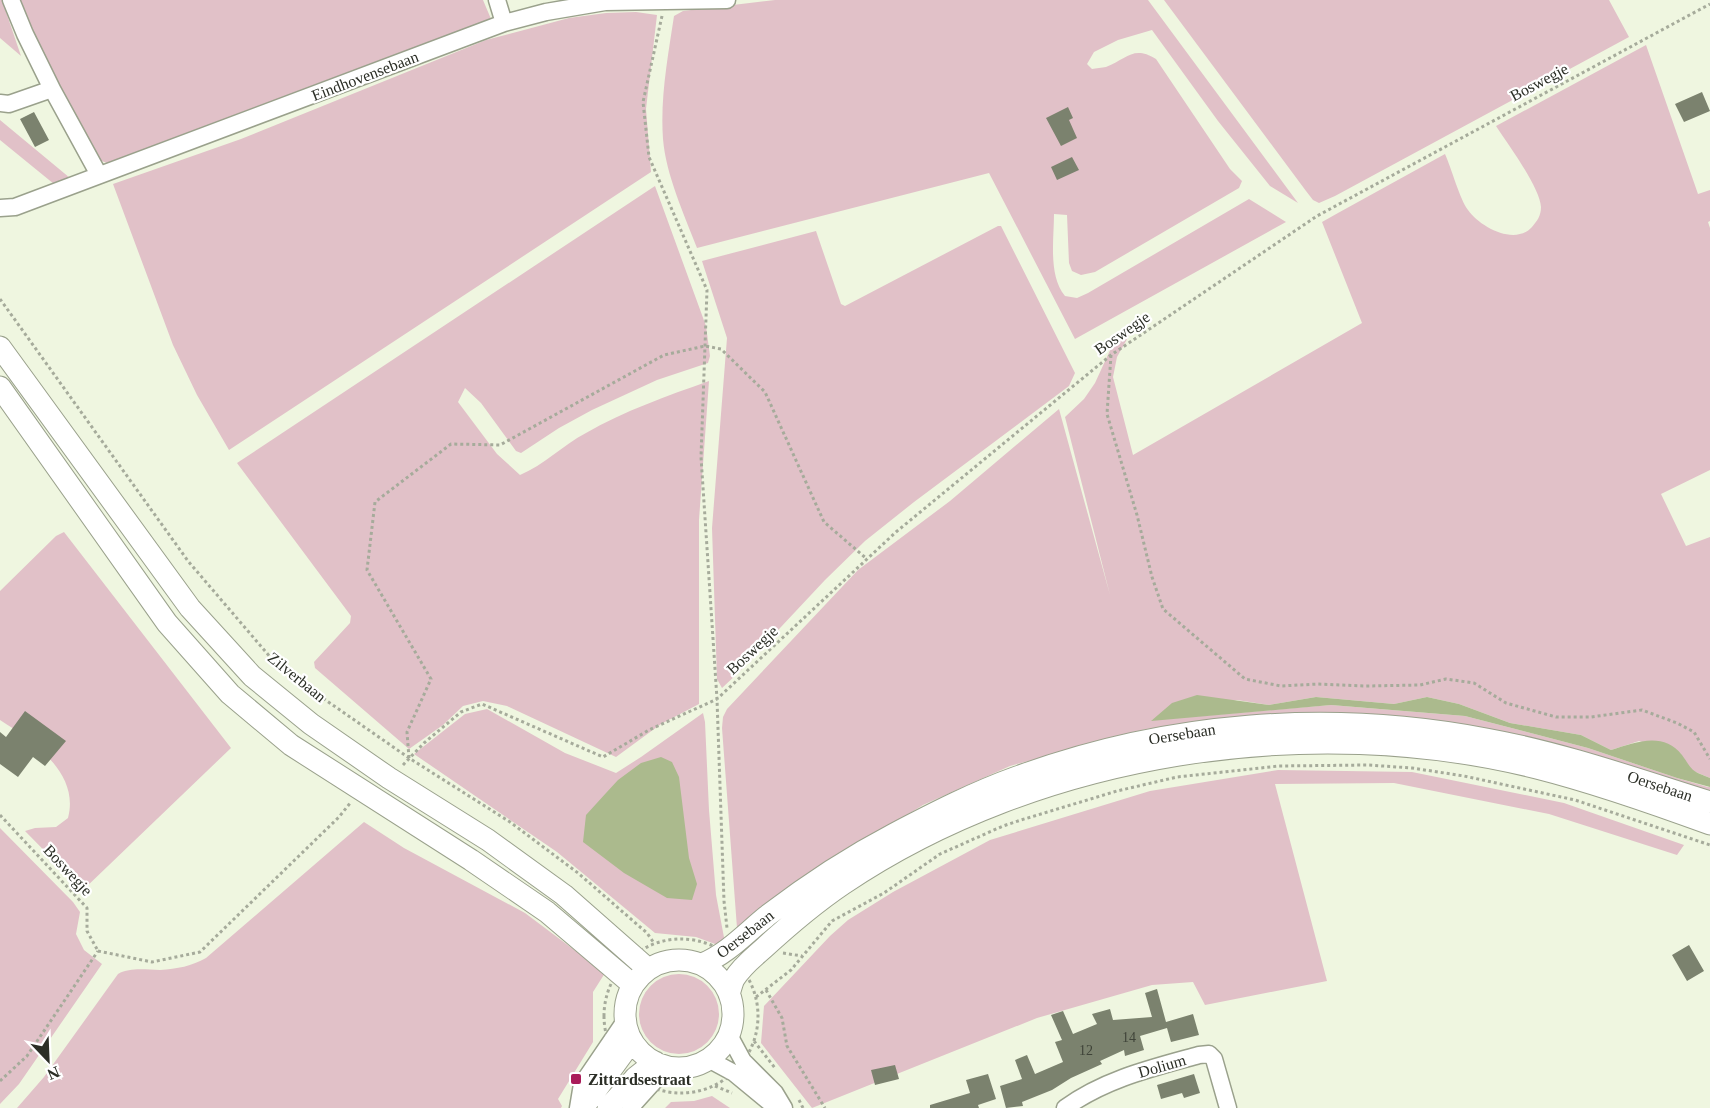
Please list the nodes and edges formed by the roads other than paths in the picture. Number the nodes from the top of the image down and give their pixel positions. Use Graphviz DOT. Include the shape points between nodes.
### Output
graph roads {
  1 [pos="11,0"];
  2 [pos="496,0"];
  3 [pos="727,0"];
  4 [pos="666,1"];
  5 [pos="504,23"];
  6 [pos="52,89"];
  7 [pos="0,103"];
  8 [pos="99,175"];
  9 [pos="7,208"];
  10 [pos="0,219"];
  11 [pos="0,347"];
  12 [pos="0,387"];
  13 [pos="1710,802"];
  14 [pos="1710,824"];
  15 [pos="702,964"];
  16 [pos="648,969"];
  17 [pos="633,984"];
  18 [pos="729,994"];
  19 [pos="625,1021"];
  20 [pos="729,1035"];
  21 [pos="632,1041"];
  22 [pos="708,1059"];
  23 [pos="662,1064"];
  24 [pos="783,1107"];
  25 [pos="578,1108"];
  26 [pos="583,1108"];
  27 [pos="608,1108"];
  28 [pos="630,1108"];
  29 [pos="1065,1108"];
  30 [pos="1228,1108"];
  1 -- 6 [label="street"];
  2 -- 5 [label="street"];
  3 -- 4 [label="street, Eindhovensebaan"];
  4 -- 5 [label="street, Eindhovensebaan" via="604,2"];
  5 -- 8 [label="street, Eindhovensebaan"];
  6 -- 7 [label="street" via="9,104"];
  6 -- 8 [label="street"];
  8 -- 9 [label="street, Eindhovensebaan"];
  9 -- 10 [label="street, Eindhovensebaan"];
  11 -- 16 [label="main road, Zilverbaan" via="190,608 252,676 311,724 488,840 564,895"];
  12 -- 17 [label="main road" via="167,623 230,694 291,744 547,912"];
  13 -- 15 [label="main road, Oersebaan" via="1574,758 1460,734 1317,723 1190,732 1063,761 972,796 849,860 724,944"];
  14 -- 18 [label="main road, Oersebaan" via="1536,768 1446,752 1314,743 1222,749 1161,758 1020,796 924,837 862,871 803,914 741,969"];
  15 -- 16 [label="main road" via="676,960"];
  15 -- 18 [label="main road" via="717,975"];
  16 -- 17 [label="main road"];
  17 -- 19 [label="main road" via="625,1006"];
  18 -- 20 [label="main road" via="733,1011"];
  19 -- 21 [label="main road"];
  19 -- 25 [label="street" via="582,1084"];
  20 -- 22 [label="main road"];
  20 -- 24 [label="street" via="743,1061 775,1093"];
  21 -- 23 [label="main road" via="643,1054"];
  21 -- 26 [label="main road"];
  22 -- 23 [label="main road" via="692,1066"];
  22 -- 24 [label="street" via="734,1073 768,1101"];
  23 -- 27 [label="main road" via="636,1077"];
  23 -- 28 [label="street"];
  29 -- 30 [label="street, Dolium" via="1110,1082 1209,1054 1214,1059"];
}
